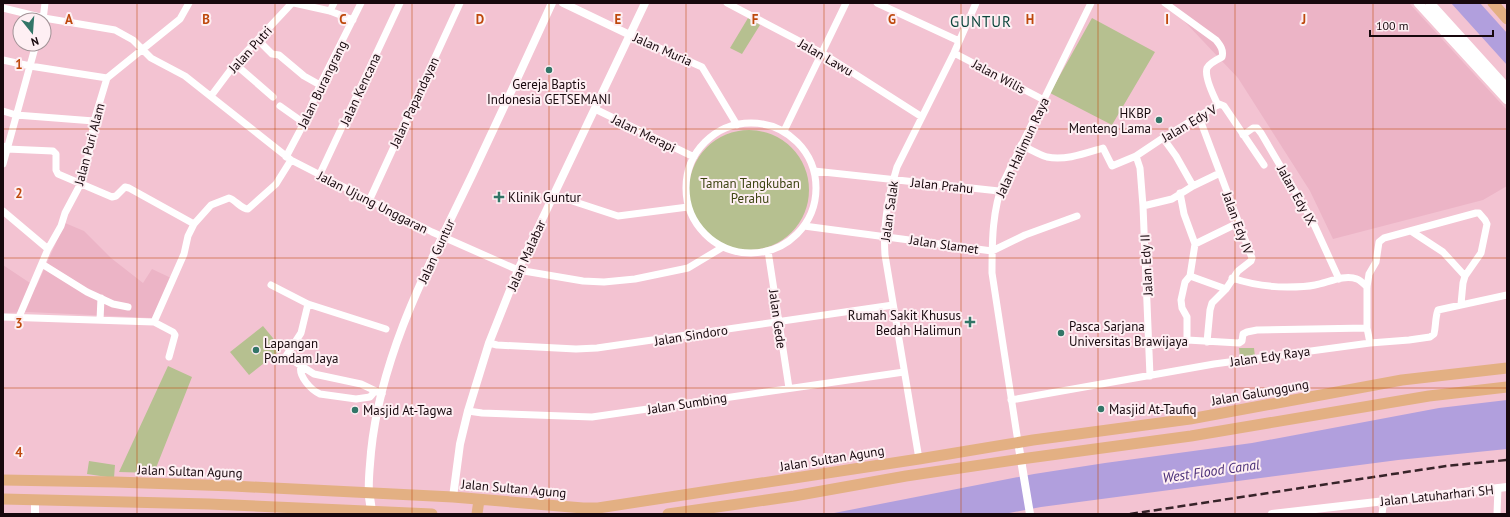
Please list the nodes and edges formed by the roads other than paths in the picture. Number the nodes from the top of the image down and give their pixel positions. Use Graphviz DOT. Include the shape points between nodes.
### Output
graph roads {
  1 [pos="189,3"];
  2 [pos="292,3"];
  3 [pos="334,3"];
  4 [pos="361,3"];
  5 [pos="400,3"];
  6 [pos="460,3"];
  7 [pos="552,3"];
  8 [pos="563,3"];
  9 [pos="645,3"];
  10 [pos="726,3"];
  11 [pos="846,3"];
  12 [pos="877,3"];
  13 [pos="976,3"];
  14 [pos="1092,3"];
  15 [pos="1165,3"];
  16 [pos="1418,3"];
  17 [pos="1430,3"];
  18 [pos="1493,3"];
  19 [pos="3,8"];
  20 [pos="330,11"];
  21 [pos="18,12"];
  22 [pos="1507,19"];
  23 [pos="52,20"];
  24 [pos="353,20"];
  25 [pos="1446,28"];
  26 [pos="630,35"];
  27 [pos="258,40"];
  28 [pos="959,41"];
  29 [pos="142,49"];
  30 [pos="34,52"];
  31 [pos="822,53"];
  32 [pos="954,53"];
  33 [pos="3,60"];
  34 [pos="235,64"];
  35 [pos="30,66"];
  36 [pos="107,78"];
  37 [pos="320,85"];
  38 [pos="1507,88"];
  39 [pos="211,96"];
  40 [pos="273,97"];
  41 [pos="1044,100"];
  42 [pos="1507,100"];
  43 [pos="1218,105"];
  44 [pos="280,106"];
  45 [pos="595,109"];
  46 [pos="3,111"];
  47 [pos="16,115"];
  48 [pos="922,117"];
  49 [pos="1199,117"];
  50 [pos="94,121"];
  51 [pos="304,123"];
  52 [pos="737,125"];
  53 [pos="784,131"];
  54 [pos="1244,135"];
  55 [pos="1163,138"];
  56 [pos="1021,145"];
  57 [pos="5,147"];
  58 [pos="1136,156"];
  59 [pos="694,157"];
  60 [pos="289,159"];
  61 [pos="3,164"];
  62 [pos="1264,165"];
  63 [pos="814,171"];
  64 [pos="1220,173"];
  65 [pos="319,176"];
  66 [pos="893,180"];
  67 [pos="81,183"];
  68 [pos="1193,186"];
  69 [pos="999,191"];
  70 [pos="1180,193"];
  71 [pos="554,195"];
  72 [pos="369,201"];
  73 [pos="1143,206"];
  74 [pos="688,207"];
  75 [pos="3,211"];
  76 [pos="1077,216"];
  77 [pos="1238,223"];
  78 [pos="194,224"];
  79 [pos="804,226"];
  80 [pos="1411,230"];
  81 [pos="442,236"];
  82 [pos="884,236"];
  83 [pos="1195,244"];
  84 [pos="723,247"];
  85 [pos="48,249"];
  86 [pos="992,250"];
  87 [pos="768,251"];
  88 [pos="42,264"];
  89 [pos="518,270"];
  90 [pos="1190,276"];
  91 [pos="1465,276"];
  92 [pos="1232,278"];
  93 [pos="1339,279"];
  94 [pos="271,285"];
  95 [pos="1367,287"];
  96 [pos="1226,288"];
  97 [pos="1507,295"];
  98 [pos="101,298"];
  99 [pos="308,304"];
  100 [pos="1461,304"];
  101 [pos="893,305"];
  102 [pos="128,307"];
  103 [pos="3,317"];
  104 [pos="19,317"];
  105 [pos="100,320"];
  106 [pos="154,322"];
  107 [pos="778,322"];
  108 [pos="1367,328"];
  109 [pos="386,329"];
  110 [pos="1187,340"];
  111 [pos="1207,342"];
  112 [pos="489,343"];
  113 [pos="1370,343"];
  114 [pos="1150,346"];
  115 [pos="169,357"];
  116 [pos="301,366"];
  117 [pos="1507,368"];
  118 [pos="904,372"];
  119 [pos="1150,376"];
  120 [pos="1507,387"];
  121 [pos="788,388"];
  122 [pos="378,392"];
  123 [pos="1011,400"];
  124 [pos="1259,407"];
  125 [pos="468,410"];
  126 [pos="1263,424"];
  127 [pos="1018,442"];
  128 [pos="919,459"];
  129 [pos="1021,462"];
  130 [pos="897,463"];
  131 [pos="900,478"];
  132 [pos="3,480"];
  133 [pos="209,486"];
  134 [pos="1507,487"];
  135 [pos="1498,488"];
  136 [pos="369,494"];
  137 [pos="453,497"];
  138 [pos="3,499"];
  139 [pos="35,500"];
  140 [pos="479,500"];
  141 [pos="1384,500"];
  142 [pos="209,504"];
  143 [pos="372,513"];
  144 [pos="35,514"];
  145 [pos="432,514"];
  146 [pos="477,514"];
  147 [pos="668,514"];
  148 [pos="1030,514"];
  149 [pos="1272,514"];
  150 [pos="1382,514"];
  151 [pos="1497,514"];
  1 -- 29 [label="street" via="180,20"];
  2 -- 20 [label="street, Jalan Putri"];
  2 -- 27 [label="street, Jalan Putri"];
  3 -- 20 [label="street"];
  4 -- 24 [label="street, Jalan Burangrang"];
  5 -- 65 [label="street, Jalan Kencana"];
  6 -- 72 [label="street, Jalan Papandayan"];
  7 -- 81 [label="street, Jalan Guntur"];
  8 -- 26 [label="street, Jalan Muria"];
  9 -- 26 [label="street, Jalan Malabar"];
  10 -- 31 [label="street, Jalan Lawu"];
  11 -- 31 [label="street"];
  12 -- 28 [label="street"];
  13 -- 28 [label="street, Jalan Salak"];
  14 -- 41 [label="street, Jalan Halimun Raya"];
  15 -- 43 [label="street" via="1216,40 1220,46 1222,56 1209,66 1207,71 1207,78"];
  16 -- 25 [label="main road"];
  17 -- 25 [label="main road"];
  18 -- 22 [label="main road"];
  19 -- 21 [label="street, Jalan Ujung Unggaran"];
  20 -- 24 [label="street"];
  23 -- 29 [label="street, Jalan Ujung Unggaran" via="115,30 133,40"];
  24 -- 37 [label="street, Jalan Burangrang"];
  25 -- 38 [label="main road"];
  25 -- 42 [label="main road"];
  26 -- 45 [label="street, Jalan Malabar"];
  26 -- 52 [label="street, Jalan Muria" via="702,67"];
  27 -- 34 [label="street, Jalan Putri"];
  27 -- 37 [label="street" via="272,54 279,55 304,76"];
  28 -- 32 [label="street, Jalan Salak"];
  29 -- 36 [label="street"];
  29 -- 39 [label="street, Jalan Ujung Unggaran" via="151,58 184,76"];
  30 -- 35 [label="street"];
  31 -- 48 [label="street, Jalan Lawu"];
  31 -- 53 [label="street"];
  32 -- 41 [label="street, Jalan Wilis"];
  32 -- 48 [label="street, Jalan Salak"];
  33 -- 35 [label="street"];
  34 -- 39 [label="street, Jalan Putri"];
  34 -- 40 [label="street"];
  35 -- 36 [label="street"];
  35 -- 47 [label="street"];
  36 -- 50 [label="street, Jalan Puri Alam"];
  37 -- 51 [label="street, Jalan Burangrang"];
  39 -- 60 [label="street, Jalan Ujung Unggaran"];
  41 -- 56 [label="street, Jalan Halimun Raya"];
  43 -- 49 [label="street, Jalan Edy V"];
  43 -- 54 [label="street, Jalan Edy V" via="1224,106"];
  44 -- 51 [label="street"];
  45 -- 59 [label="street, Jalan Merapi"];
  45 -- 71 [label="street, Jalan Malabar"];
  46 -- 47 [label="street"];
  47 -- 50 [label="street"];
  47 -- 57 [label="street"];
  48 -- 66 [label="street, Jalan Salak"];
  49 -- 55 [label="street, Jalan Edy V"];
  49 -- 64 [label="street, Jalan Edy IV"];
  50 -- 67 [label="street, Jalan Puri Alam"];
  51 -- 60 [label="street, Jalan Burangrang"];
  52 -- 53 [label="street" via="764,124"];
  52 -- 59 [label="street" via="713,136 703,144"];
  53 -- 63 [label="street" via="804,150"];
  54 -- 62 [label="street, Jalan Edy V"];
  54 -- 93 [label="street, Jalan Edy IX" via="1253,128 1257,128 1261,133 1312,220"];
  55 -- 58 [label="street, Jalan Edy V"];
  55 -- 68 [label="street"];
  56 -- 58 [label="street, Jalan Edy V" via="1042,155 1057,158 1103,148 1112,166"];
  56 -- 69 [label="street, Jalan Halimun Raya"];
  57 -- 61 [label="street"];
  57 -- 67 [label="street" via="53,151 56,154 56,173"];
  58 -- 73 [label="street, Jalan Edy II" via="1140,168"];
  59 -- 74 [label="street" via="686,180"];
  60 -- 65 [label="street, Jalan Ujung Unggaran"];
  60 -- 78 [label="street, Jalan Burangrang" via="276,184 248,209 229,198 211,205"];
  63 -- 66 [label="street, Jalan Prahu"];
  63 -- 79 [label="street" via="815,199"];
  64 -- 68 [label="street"];
  64 -- 77 [label="street, Jalan Edy IV"];
  65 -- 72 [label="street, Jalan Ujung Unggaran"];
  66 -- 69 [label="street, Jalan Prahu"];
  66 -- 82 [label="street, Jalan Salak"];
  67 -- 78 [label="street" via="112,197 125,187 129,188"];
  67 -- 85 [label="street, Jalan Puri Alam"];
  68 -- 70 [label="street"];
  69 -- 86 [label="street, Jalan Halimun Raya"];
  70 -- 73 [label="street" via="1172,199"];
  70 -- 83 [label="street" via="1184,214"];
  71 -- 74 [label="street" via="618,216"];
  71 -- 89 [label="street, Jalan Malabar"];
  72 -- 81 [label="street, Jalan Ujung Unggaran"];
  73 -- 114 [label="street, Jalan Edy II"];
  74 -- 84 [label="street" via="702,230"];
  75 -- 85 [label="street"];
  76 -- 86 [label="street, Jalan Slamet" via="1024,235"];
  77 -- 83 [label="street"];
  77 -- 92 [label="street, Jalan Edy IV" via="1252,258"];
  78 -- 106 [label="street" via="184,254"];
  79 -- 82 [label="street, Jalan Slamet"];
  79 -- 87 [label="street" via="788,242"];
  80 -- 91 [label="street" via="1443,252"];
  80 -- 91 [label="street" via="1479,214 1487,224 1481,253"];
  80 -- 95 [label="street" via="1379,242 1376,262 1369,274"];
  81 -- 89 [label="street, Jalan Ujung Unggaran"];
  81 -- 122 [label="street, Jalan Guntur" via="406,315"];
  82 -- 86 [label="street, Jalan Slamet"];
  82 -- 101 [label="street, Jalan Salak"];
  83 -- 90 [label="street"];
  84 -- 87 [label="street" via="745,253"];
  84 -- 89 [label="street, Jalan Ujung Unggaran" via="688,268 634,279 583,282"];
  85 -- 88 [label="street, Jalan Puri Alam"];
  86 -- 123 [label="street, Jalan Halimun Raya" via="992,273"];
  87 -- 107 [label="street, Jalan Gede"];
  88 -- 98 [label="street"];
  88 -- 104 [label="street, Jalan Puri Alam"];
  89 -- 112 [label="street, Jalan Malabar"];
  90 -- 96 [label="street"];
  90 -- 110 [label="street" via="1185,282 1181,300 1187,316"];
  91 -- 100 [label="street"];
  92 -- 93 [label="street" via="1249,284 1273,287 1312,286"];
  92 -- 96 [label="street, Jalan Edy IV"];
  93 -- 95 [label="street" via="1357,279"];
  94 -- 99 [label="street"];
  95 -- 108 [label="street"];
  96 -- 111 [label="street, Jalan Edy IV" via="1215,298 1210,310"];
  97 -- 100 [label="street, Jalan Edy Raya"];
  98 -- 102 [label="street" via="112,304"];
  98 -- 105 [label="street"];
  99 -- 109 [label="street"];
  99 -- 116 [label="street" via="301,333 286,356"];
  100 -- 113 [label="street, Jalan Edy Raya" via="1438,310 1434,334 1430,337"];
  101 -- 107 [label="street, Jalan Sindoro"];
  101 -- 118 [label="street, Jalan Salak"];
  103 -- 104 [label="street"];
  104 -- 105 [label="street"];
  105 -- 106 [label="street"];
  106 -- 115 [label="street" via="175,335"];
  107 -- 112 [label="street, Jalan Sindoro" via="597,348 505,346"];
  107 -- 121 [label="street, Jalan Gede"];
  108 -- 111 [label="street" via="1257,330 1244,333 1240,343"];
  108 -- 113 [label="street"];
  110 -- 111 [label="street"];
  110 -- 114 [label="street"];
  112 -- 125 [label="street, Jalan Malabar"];
  113 -- 119 [label="street, Jalan Edy Raya" via="1214,364"];
  114 -- 119 [label="street, Jalan Edy II"];
  116 -- 122 [label="street" via="314,374 361,384"];
  116 -- 122 [label="street" via="300,372 308,384 320,394 356,399 370,397"];
  117 -- 124 [label="main road, Jalan Galunggung" via="1402,380"];
  118 -- 121 [label="street, Jalan Sumbing"];
  118 -- 128 [label="street, Jalan Salak"];
  119 -- 123 [label="street, Jalan Edy Raya"];
  120 -- 126 [label="main road" via="1429,396"];
  121 -- 125 [label="street, Jalan Sumbing" via="592,418 482,413"];
  122 -- 136 [label="street, Jalan Guntur"];
  123 -- 127 [label="street, Jalan Halimun Raya"];
  124 -- 126 [label="main road"];
  124 -- 127 [label="main road, Jalan Galunggung"];
  125 -- 137 [label="street, Jalan Malabar" via="460,444"];
  126 -- 129 [label="main road"];
  127 -- 128 [label="main road, Jalan Sultan Agung"];
  127 -- 129 [label="street"];
  128 -- 130 [label="main road, Jalan Sultan Agung"];
  129 -- 131 [label="main road"];
  129 -- 148 [label="street"];
  130 -- 131 [label="main road"];
  130 -- 140 [label="main road, Jalan Sultan Agung" via="598,508"];
  131 -- 147 [label="main road"];
  132 -- 133 [label="main road, Jalan Sultan Agung"];
  133 -- 136 [label="main road, Jalan Sultan Agung"];
  133 -- 142 [label="main road"];
  134 -- 135 [label="street, Jalan Latuharhari SH"];
  135 -- 141 [label="street, Jalan Latuharhari SH"];
  135 -- 151 [label="street"];
  136 -- 137 [label="main road, Jalan Sultan Agung"];
  136 -- 143 [label="main road, Jalan Guntur"];
  137 -- 140 [label="main road, Jalan Sultan Agung"];
  138 -- 139 [label="main road"];
  139 -- 142 [label="main road"];
  139 -- 144 [label="street"];
  140 -- 146 [label="main road"];
  141 -- 149 [label="street, Jalan Latuharhari SH"];
  141 -- 150 [label="street"];
  142 -- 143 [label="main road"];
  143 -- 145 [label="main road"];
}
